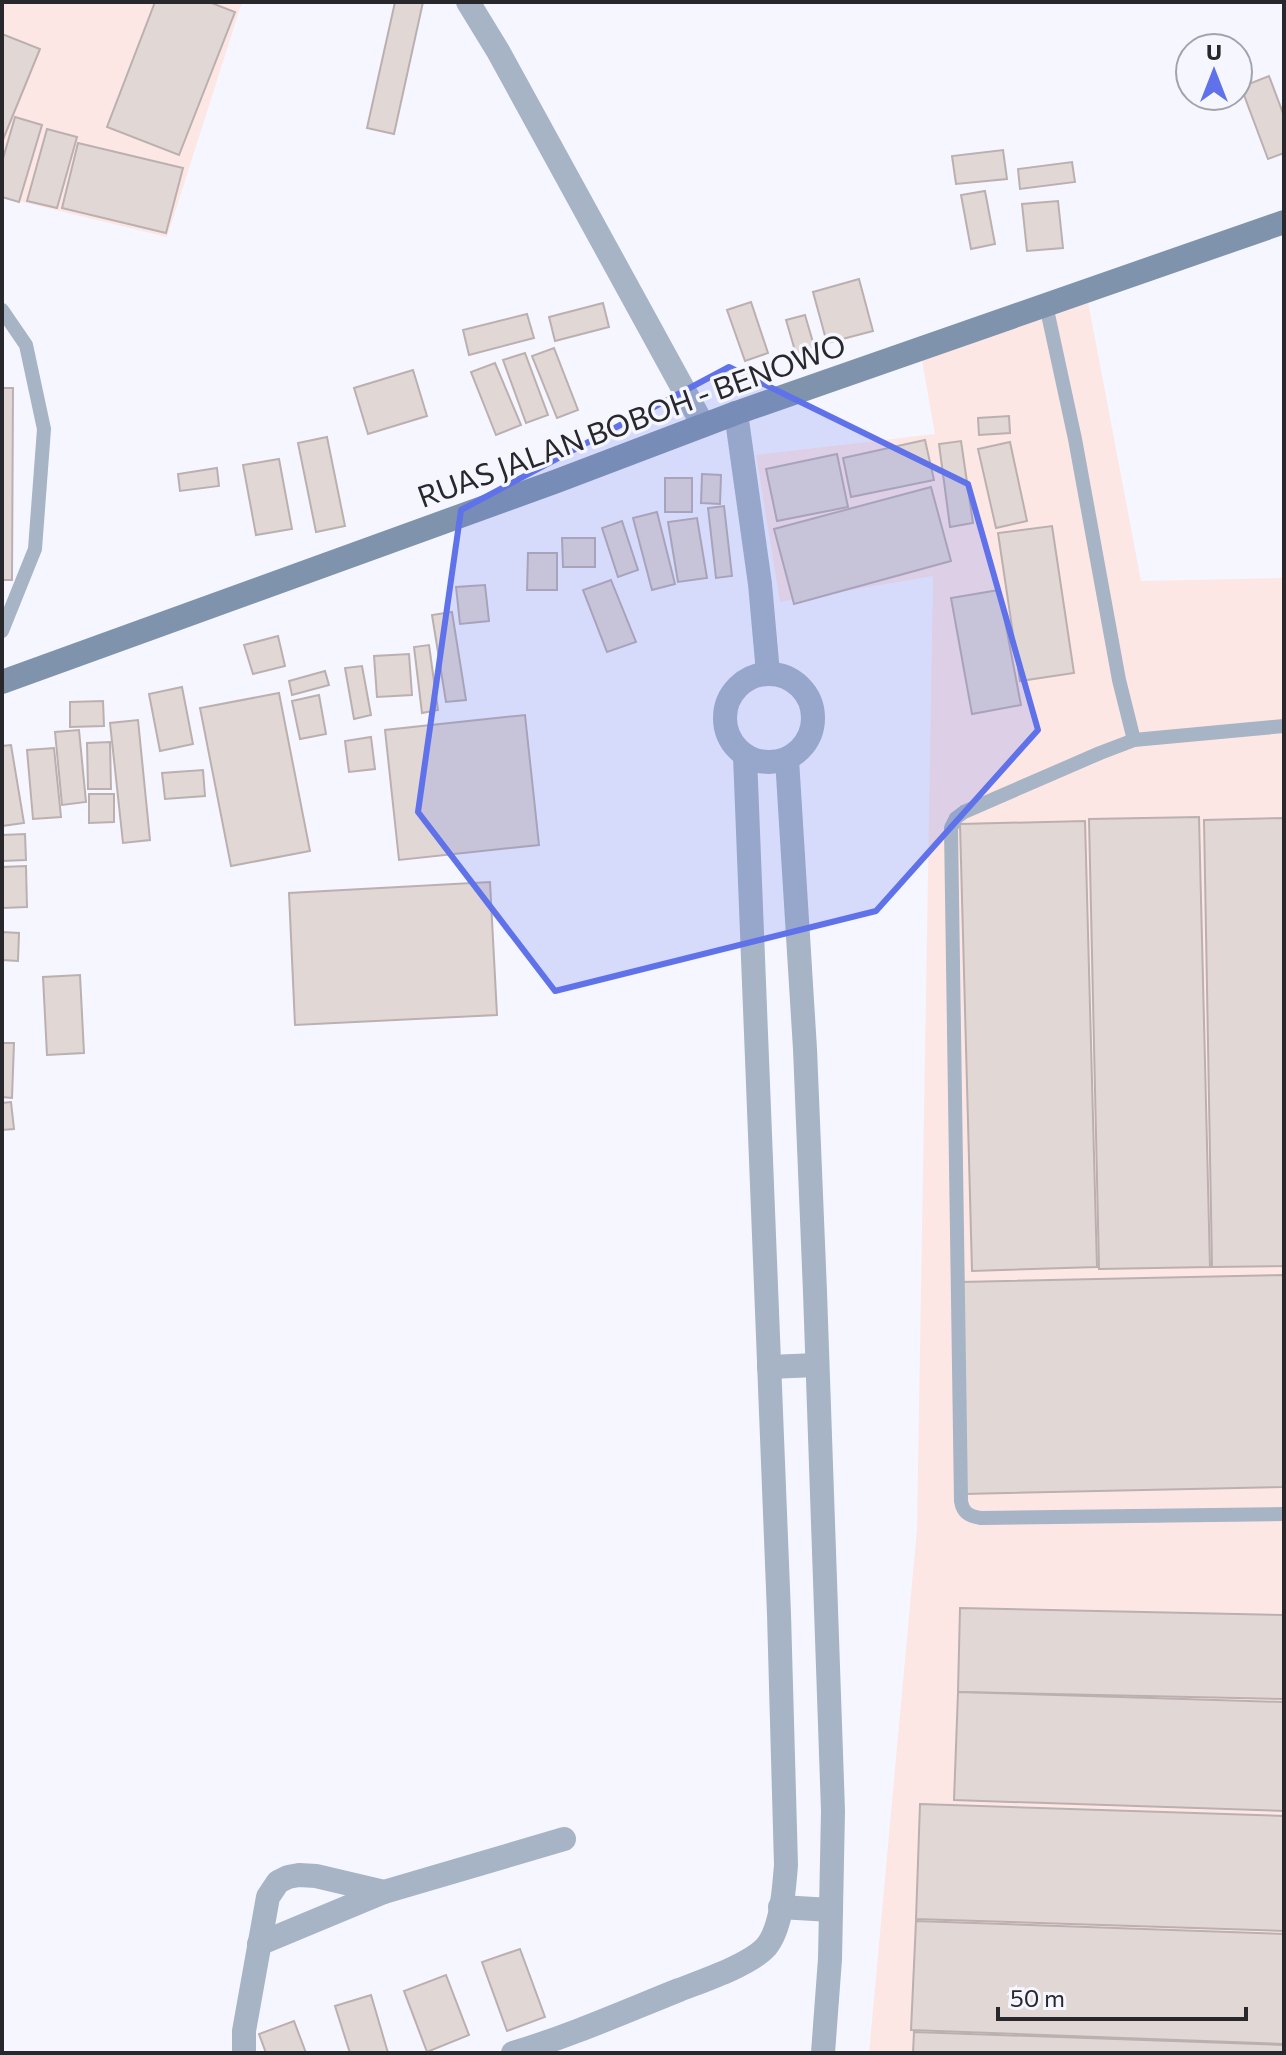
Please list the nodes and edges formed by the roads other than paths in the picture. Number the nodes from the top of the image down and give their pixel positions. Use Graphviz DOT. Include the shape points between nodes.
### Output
graph roads {
  1 [pos="468,2"];
  2 [pos="1284,222"];
  3 [pos="1046,305"];
  4 [pos="2,310"];
  5 [pos="736,413"];
  6 [pos="703,425"];
  7 [pos="2,631"];
  8 [pos="768,673"];
  9 [pos="2,682"];
  10 [pos="1284,726"];
  11 [pos="1134,740"];
  12 [pos="745,756"];
  13 [pos="787,759"];
  14 [pos="817,1365"];
  15 [pos="769,1367"];
  16 [pos="1284,1514"];
  17 [pos="564,1839"];
  18 [pos="384,1892"];
  19 [pos="780,1907"];
  20 [pos="831,1910"];
  21 [pos="259,1944"];
  22 [pos="552,2047"];
  23 [pos="244,2053"];
  24 [pos="513,2053"];
  25 [pos="823,2053"];
  1 -- 6 [label="street"];
  2 -- 3 [label="main road, RUAS JALAN BOBOH - BENOWO"];
  3 -- 5 [label="main road, RUAS JALAN BOBOH - BENOWO"];
  3 -- 11 [label="lane"];
  4 -- 7 [label="lane" via="26,345 44,429 35,549"];
  5 -- 6 [label="main road, RUAS JALAN BOBOH - BENOWO"];
  5 -- 8 [label="street"];
  6 -- 9 [label="main road, RUAS JALAN BOBOH - BENOWO"];
  8 -- 12 [label="street" via="738,685 728,698 726,730"];
  8 -- 13 [label="street" via="800,686 814,717 811,735"];
  10 -- 11 [label="lane"];
  11 -- 16 [label="lane" via="964,812 951,828 962,1509 981,1518"];
  12 -- 13 [label="street" via="758,761"];
  12 -- 15 [label="street"];
  13 -- 14 [label="street"];
  14 -- 15 [label="street"];
  14 -- 20 [label="street" via="833,1811"];
  15 -- 19 [label="street" via="786,1865"];
  17 -- 18 [label="street"];
  18 -- 21 [label="street"];
  18 -- 21 [label="street" via="316,1876 288,1877 268,1897"];
  19 -- 20 [label="street"];
  19 -- 22 [label="street" via="764,1949 735,1967"];
  20 -- 25 [label="street"];
  21 -- 23 [label="street"];
  22 -- 24 [label="street"];
}
